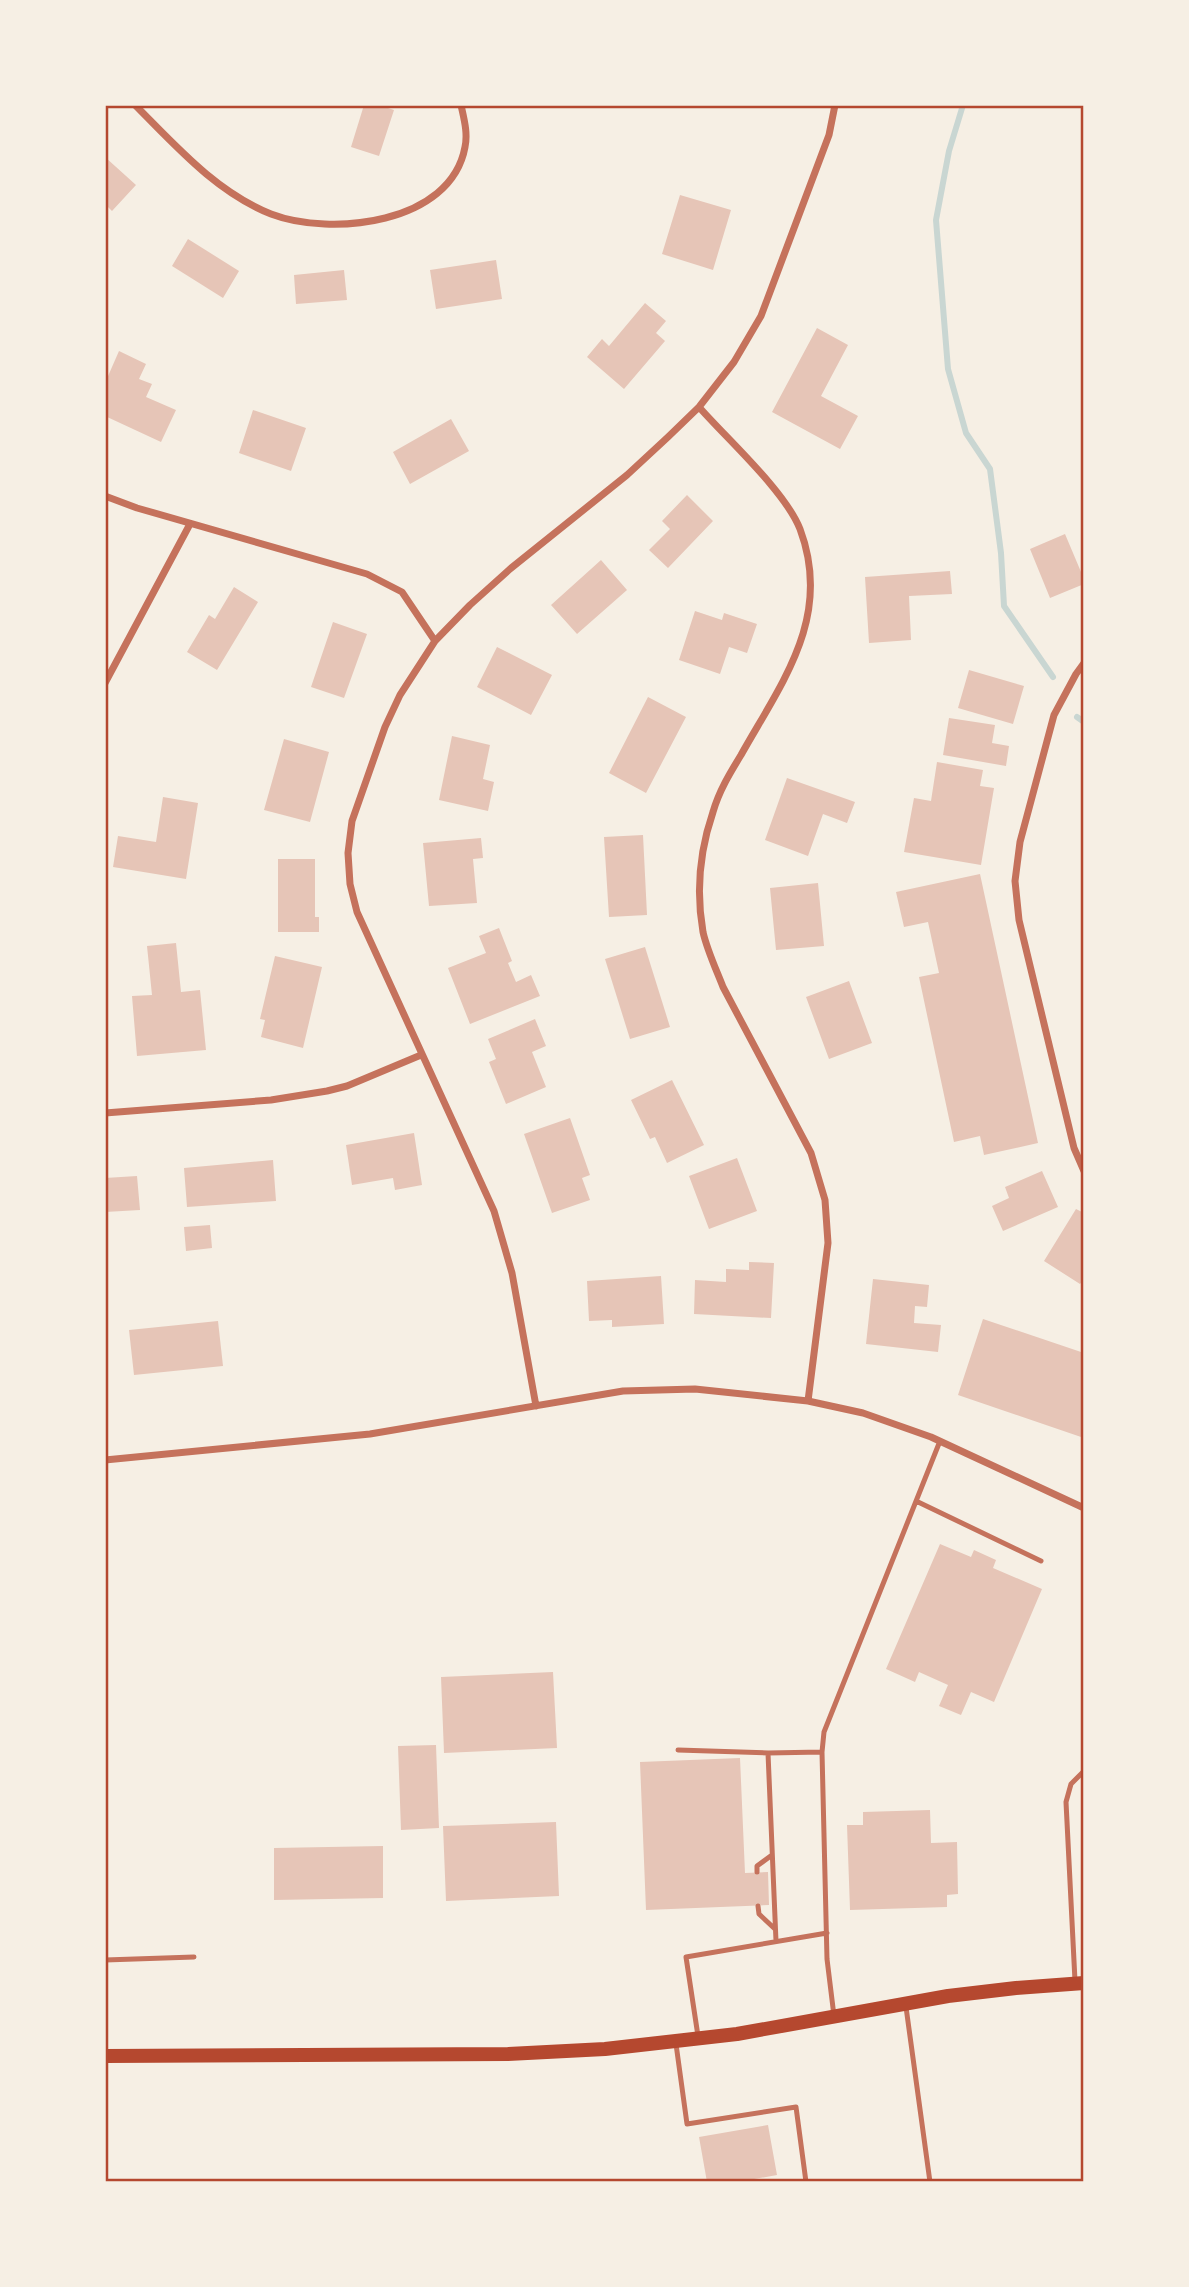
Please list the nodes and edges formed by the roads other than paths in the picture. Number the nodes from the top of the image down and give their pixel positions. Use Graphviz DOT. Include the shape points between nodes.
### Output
graph roads {
  1 [pos="135,105"];
  2 [pos="461,105"];
  3 [pos="835,105"];
  4 [pos="698,407"];
  5 [pos="105,496"];
  6 [pos="190,524"];
  7 [pos="435,641"];
  8 [pos="1084,663"];
  9 [pos="105,683"];
  10 [pos="421,1055"];
  11 [pos="105,1113"];
  12 [pos="1084,1171"];
  13 [pos="808,1401"];
  14 [pos="536,1406"];
  15 [pos="940,1441"];
  16 [pos="105,1460"];
  17 [pos="916,1501"];
  18 [pos="1084,1508"];
  19 [pos="1041,1561"];
  20 [pos="678,1750"];
  21 [pos="822,1752"];
  22 [pos="768,1753"];
  23 [pos="1084,1771"];
  24 [pos="772,1855"];
  25 [pos="757,1872"];
  26 [pos="758,1906"];
  27 [pos="775,1929"];
  28 [pos="827,1933"];
  29 [pos="775,1941"];
  30 [pos="194,1957"];
  31 [pos="105,1960"];
  32 [pos="1079,1984"];
  33 [pos="906,2003"];
  34 [pos="834,2016"];
  35 [pos="699,2039"];
  36 [pos="676,2042"];
  37 [pos="105,2056"];
  38 [pos="806,2182"];
  39 [pos="930,2182"];
  1 -- 2 [label="street" via="203,172 246,202 296,221 343,225 403,213 446,185 465,148"];
  3 -- 4 [label="street" via="830,135 761,316 734,362"];
  4 -- 7 [label="street" via="627,475 509,569"];
  4 -- 13 [label="street" via="788,507 799,528 810,574 803,640 713,810 700,873 704,934 713,961 811,1153 825,1200 828,1243"];
  5 -- 6 [label="street"];
  6 -- 7 [label="street" via="387,583 402,592"];
  6 -- 9 [label="street"];
  7 -- 10 [label="street" via="385,727 352,821 348,853 357,912"];
  8 -- 12 [label="street" via="1064,694 1046,738 1015,881 1019,920 1074,1147"];
  10 -- 11 [label="street" via="327,1091"];
  10 -- 14 [label="street" via="478,1174 500,1232 512,1272"];
  13 -- 14 [label="street" via="655,1388"];
  13 -- 15 [label="street" via="863,1413"];
  14 -- 16 [label="street" via="326,1439"];
  15 -- 17 [label="lane"];
  15 -- 18 [label="street"];
  17 -- 19 [label="lane"];
  17 -- 21 [label="lane" via="824,1732"];
  20 -- 22 [label="lane"];
  21 -- 22 [label="lane"];
  21 -- 28 [label="lane"];
  22 -- 24 [label="lane"];
  23 -- 32 [label="lane" via="1071,1784 1066,1802"];
  24 -- 25 [label="lane" via="757,1866"];
  24 -- 27 [label="lane"];
  26 -- 27 [label="lane" via="759,1914"];
  27 -- 29 [label="lane"];
  28 -- 29 [label="lane"];
  28 -- 34 [label="lane"];
  29 -- 35 [label="lane" via="686,1957"];
  30 -- 31 [label="lane"];
  32 -- 33 [label="main road"];
  33 -- 34 [label="main road"];
  33 -- 39 [label="lane"];
  34 -- 35 [label="main road"];
  35 -- 36 [label="main road"];
  36 -- 37 [label="main road" via="508,2054"];
  36 -- 38 [label="lane" via="687,2124 796,2107"];
}
